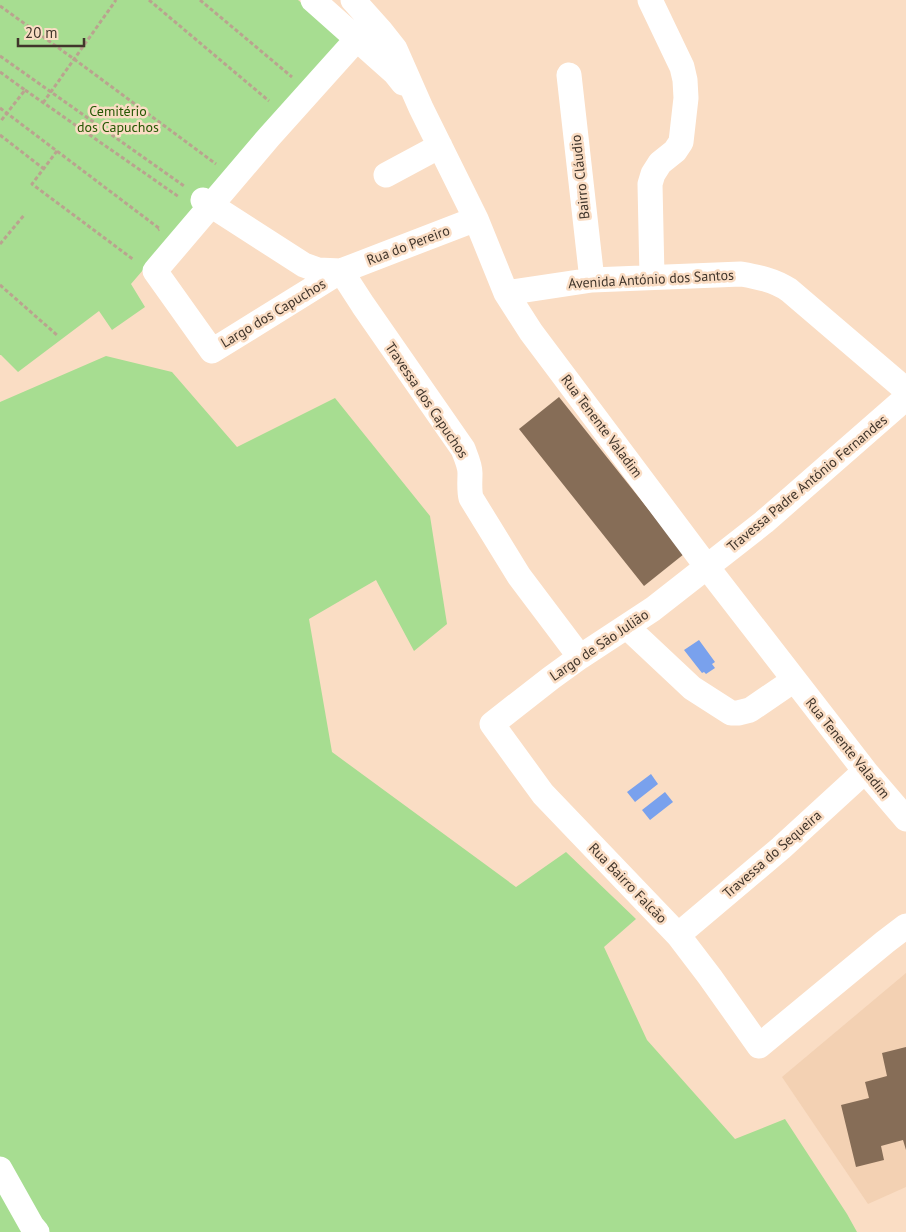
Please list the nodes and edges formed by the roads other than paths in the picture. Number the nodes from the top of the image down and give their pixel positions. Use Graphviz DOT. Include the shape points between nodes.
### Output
graph roads {
  1 [pos="313,0"];
  2 [pos="353,0"];
  3 [pos="650,0"];
  4 [pos="357,39"];
  5 [pos="569,75"];
  6 [pos="421,108"];
  7 [pos="440,146"];
  8 [pos="386,175"];
  9 [pos="200,202"];
  10 [pos="476,219"];
  11 [pos="341,272"];
  12 [pos="652,277"];
  13 [pos="592,280"];
  14 [pos="506,293"];
  15 [pos="906,390"];
  16 [pos="906,398"];
  17 [pos="707,567"];
  18 [pos="627,627"];
  19 [pos="580,657"];
  20 [pos="794,680"];
  21 [pos="492,724"];
  22 [pos="865,771"];
  23 [pos="906,819"];
  24 [pos="906,926"];
  25 [pos="678,935"];
  26 [pos="0,1169"];
  27 [pos="37,1232"];
  1 -- 4 [label="street"];
  2 -- 6 [label="street, Rua Tenente Valadim" via="395,49"];
  3 -- 12 [label="street" via="682,67 686,98 681,142 676,151 660,163 650,184"];
  4 -- 6 [label="street" via="395,73"];
  4 -- 9 [label="street, Largo dos Capuchos" via="270,137"];
  5 -- 13 [label="street, Bairro Cláudio"];
  6 -- 7 [label="street, Rua Tenente Valadim"];
  7 -- 8 [label="street"];
  7 -- 10 [label="street, Rua Tenente Valadim"];
  9 -- 11 [label="street, Largo dos Capuchos" via="304,265"];
  9 -- 11 [label="street, Largo dos Capuchos" via="155,271 212,351"];
  10 -- 11 [label="street, Rua do Pereiro"];
  10 -- 14 [label="street, Rua Tenente Valadim"];
  11 -- 19 [label="street, Travessa dos Capuchos" via="463,449 470,472 471,498 519,576"];
  12 -- 13 [label="street, Avenida António dos Santos"];
  12 -- 15 [label="street, Avenida António dos Santos" via="741,274 779,283"];
  13 -- 14 [label="street, Avenida António dos Santos"];
  14 -- 17 [label="street, Rua Tenente Valadim"];
  16 -- 17 [label="street, Travessa Padre António Fernandes" via="764,522"];
  17 -- 18 [label="street, Largo de São Julião"];
  17 -- 20 [label="street, Rua Tenente Valadim"];
  18 -- 19 [label="street, Largo de São Julião"];
  18 -- 20 [label="street" via="692,688 731,713 750,710"];
  19 -- 21 [label="street, Largo de São Julião"];
  20 -- 22 [label="street, Rua Tenente Valadim"];
  21 -- 25 [label="street, Rua Bairro Falcão" via="543,794"];
  22 -- 23 [label="street, Rua Tenente Valadim"];
  22 -- 25 [label="street, Travessa do Sequeira" via="781,848"];
  24 -- 25 [label="street, Rua Bairro Falcão" via="759,1046"];
  26 -- 27 [label="street"];
}
